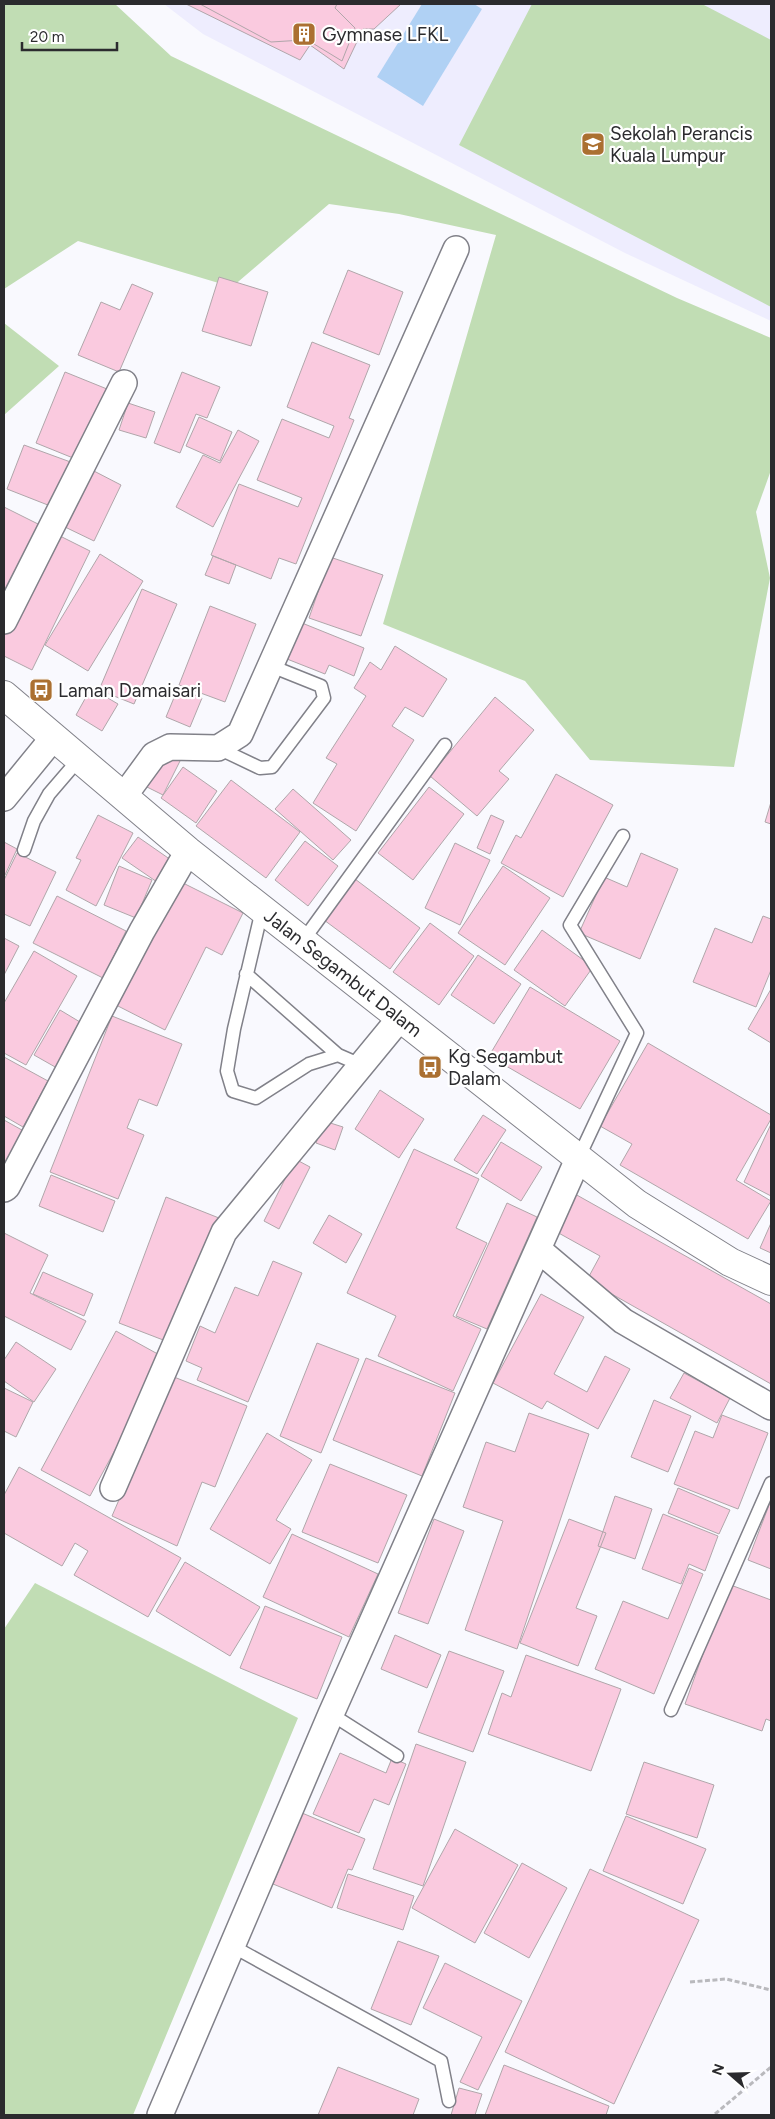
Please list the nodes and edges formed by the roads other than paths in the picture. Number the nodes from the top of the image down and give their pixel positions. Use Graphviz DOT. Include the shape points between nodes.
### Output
graph roads {
  1 [pos="456,249"];
  2 [pos="124,383"];
  3 [pos="4,621"];
  4 [pos="270,666"];
  5 [pos="4,695"];
  6 [pos="53,738"];
  7 [pos="445,745"];
  8 [pos="218,748"];
  9 [pos="79,759"];
  10 [pos="124,796"];
  11 [pos="4,798"];
  12 [pos="623,836"];
  13 [pos="24,850"];
  14 [pos="188,851"];
  15 [pos="262,910"];
  16 [pos="302,942"];
  17 [pos="246,974"];
  18 [pos="400,1018"];
  19 [pos="338,1055"];
  20 [pos="362,1065"];
  21 [pos="578,1159"];
  22 [pos="4,1189"];
  23 [pos="539,1250"];
  24 [pos="771,1281"];
  25 [pos="771,1406"];
  26 [pos="771,1483"];
  27 [pos="113,1488"];
  28 [pos="671,1710"];
  29 [pos="331,1714"];
  30 [pos="397,1756"];
  31 [pos="232,1946"];
  32 [pos="449,2101"];
  33 [pos="160,2115"];
  1 -- 4 [label="street"];
  2 -- 3 [label="street"];
  4 -- 8 [label="street" via="240,734"];
  4 -- 8 [label="lane" via="321,686 324,698 272,768 260,768"];
  5 -- 6 [label="street, Jalan Segambut Dalam"];
  6 -- 9 [label="street, Jalan Segambut Dalam"];
  6 -- 11 [label="street"];
  7 -- 16 [label="lane"];
  8 -- 10 [label="street" via="170,747 154,755"];
  9 -- 10 [label="street, Jalan Segambut Dalam"];
  9 -- 13 [label="lane" via="49,794 34,821"];
  10 -- 14 [label="street, Jalan Segambut Dalam"];
  12 -- 21 [label="lane" via="570,925 637,1033"];
  14 -- 15 [label="street, Jalan Segambut Dalam"];
  14 -- 22 [label="street"];
  15 -- 16 [label="street, Jalan Segambut Dalam"];
  15 -- 17 [label="lane"];
  16 -- 18 [label="street, Jalan Segambut Dalam"];
  17 -- 19 [label="lane"];
  17 -- 19 [label="lane" via="227,1071 233,1091 256,1098 309,1064"];
  18 -- 20 [label="street"];
  18 -- 21 [label="street, Jalan Segambut Dalam"];
  19 -- 20 [label="lane"];
  20 -- 27 [label="street" via="224,1232"];
  21 -- 23 [label="street"];
  21 -- 24 [label="street, Jalan Segambut Dalam" via="637,1204 730,1262"];
  23 -- 25 [label="street" via="623,1321"];
  23 -- 29 [label="street"];
  26 -- 28 [label="lane"];
  29 -- 30 [label="lane"];
  29 -- 31 [label="street"];
  31 -- 32 [label="lane" via="441,2061"];
  31 -- 33 [label="street"];
}
